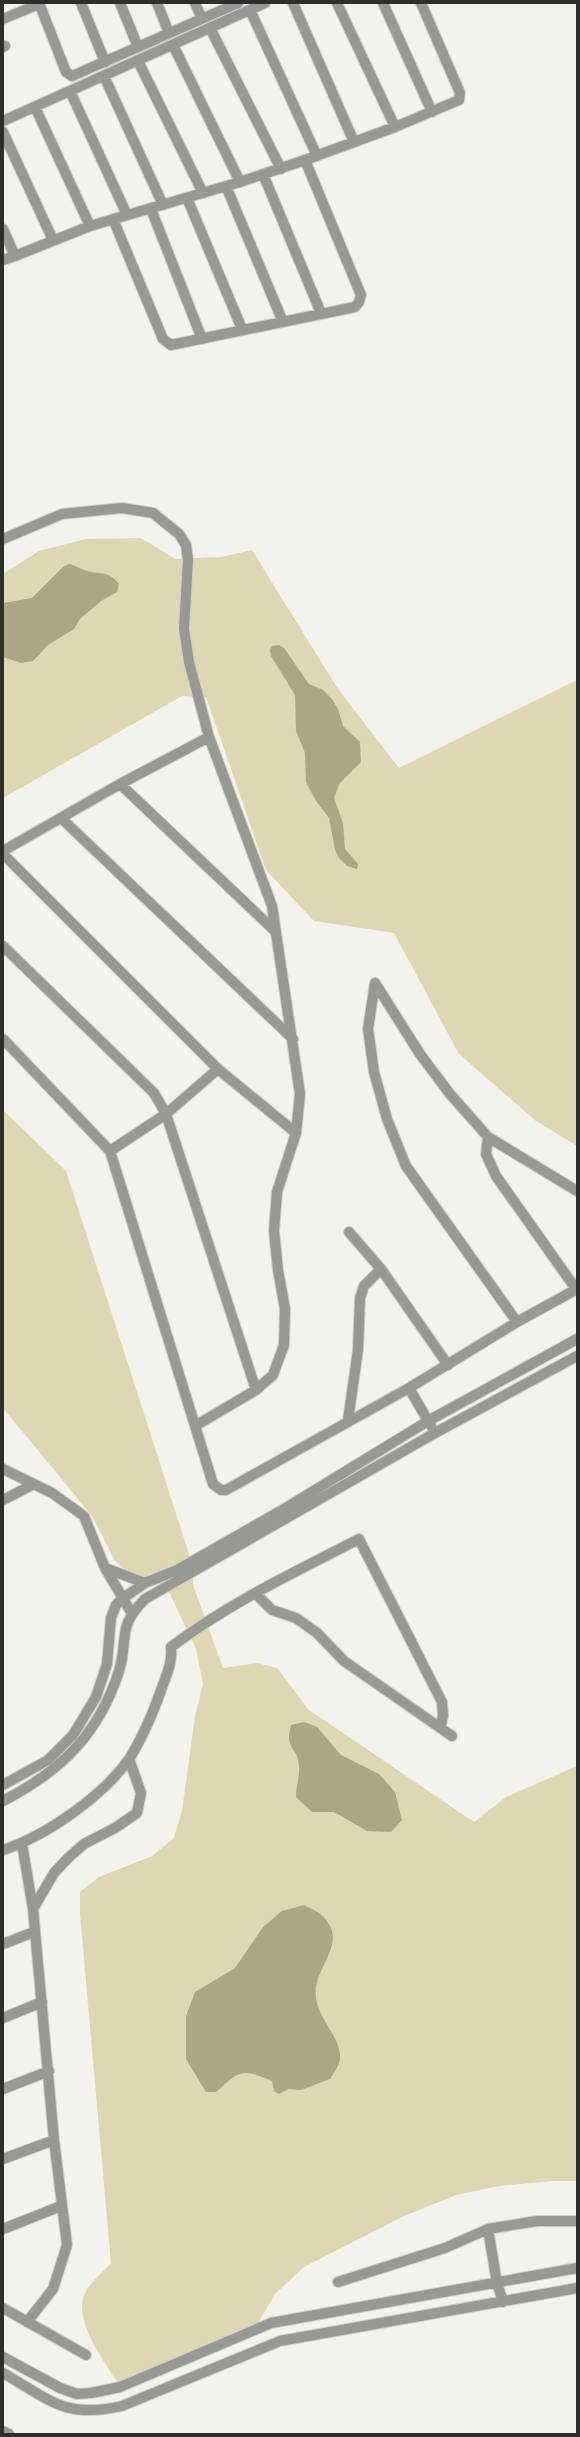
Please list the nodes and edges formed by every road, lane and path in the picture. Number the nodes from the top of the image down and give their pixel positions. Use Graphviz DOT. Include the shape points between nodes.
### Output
graph roads {
  1 [pos="81,3"];
  2 [pos="120,3"];
  3 [pos="157,3"];
  4 [pos="195,3"];
  5 [pos="236,3"];
  6 [pos="265,3"];
  7 [pos="294,3"];
  8 [pos="337,3"];
  9 [pos="383,3"];
  10 [pos="422,3"];
  11 [pos="39,4"];
  12 [pos="250,10"];
  13 [pos="4,16"];
  14 [pos="202,19"];
  15 [pos="210,28"];
  16 [pos="169,33"];
  17 [pos="173,45"];
  18 [pos="138,47"];
  19 [pos="138,60"];
  20 [pos="105,62"];
  21 [pos="104,76"];
  22 [pos="70,91"];
  23 [pos="35,107"];
  24 [pos="432,112"];
  25 [pos="3,120"];
  26 [pos="395,127"];
  27 [pos="3,132"];
  28 [pos="354,142"];
  29 [pos="317,156"];
  30 [pos="305,160"];
  31 [pos="281,168"];
  32 [pos="263,174"];
  33 [pos="240,182"];
  34 [pos="226,186"];
  35 [pos="203,193"];
  36 [pos="187,198"];
  37 [pos="163,205"];
  38 [pos="151,209"];
  39 [pos="127,215"];
  40 [pos="113,219"];
  41 [pos="90,226"];
  42 [pos="3,229"];
  43 [pos="53,240"];
  44 [pos="15,256"];
  45 [pos="3,260"];
  46 [pos="321,313"];
  47 [pos="283,322"];
  48 [pos="242,329"];
  49 [pos="202,339"];
  50 [pos="3,539"];
  51 [pos="209,737"];
  52 [pos="120,784"];
  53 [pos="61,818"];
  54 [pos="3,853"];
  55 [pos="275,931"];
  56 [pos="3,946"];
  57 [pos="3,1039"];
  58 [pos="292,1039"];
  59 [pos="218,1069"];
  60 [pos="166,1114"];
  61 [pos="296,1133"];
  62 [pos="488,1137"];
  63 [pos="110,1151"];
  64 [pos="577,1191"];
  65 [pos="349,1232"];
  66 [pos="380,1269"];
  67 [pos="577,1289"];
  68 [pos="517,1322"];
  69 [pos="577,1340"];
  70 [pos="577,1356"];
  71 [pos="448,1365"];
  72 [pos="409,1388"];
  73 [pos="256,1390"];
  74 [pos="348,1420"];
  75 [pos="428,1421"];
  76 [pos="194,1426"];
  77 [pos="436,1433"];
  78 [pos="3,1469"];
  79 [pos="34,1484"];
  80 [pos="3,1500"];
  81 [pos="105,1568"];
  82 [pos="145,1583"];
  83 [pos="254,1593"];
  84 [pos="122,1599"];
  85 [pos="132,1612"];
  86 [pos="440,1728"];
  87 [pos="452,1736"];
  88 [pos="129,1759"];
  89 [pos="3,1785"];
  90 [pos="3,1800"];
  91 [pos="22,1844"];
  92 [pos="3,1850"];
  93 [pos="33,1909"];
  94 [pos="34,1932"];
  95 [pos="3,1944"];
  96 [pos="42,2002"];
  97 [pos="3,2018"];
  98 [pos="48,2071"];
  99 [pos="3,2089"];
  100 [pos="54,2140"];
  101 [pos="3,2159"];
  102 [pos="61,2206"];
  103 [pos="577,2221"];
  104 [pos="3,2229"];
  105 [pos="488,2229"];
  106 [pos="577,2268"];
  107 [pos="338,2282"];
  108 [pos="497,2283"];
  109 [pos="577,2288"];
  110 [pos="503,2302"];
  111 [pos="3,2308"];
  112 [pos="27,2322"];
  113 [pos="86,2355"];
  114 [pos="3,2357"];
  115 [pos="3,2373"];
  116 [pos="3,2431"];
  117 [pos="9,2434"];
  1 -- 20 [label="street"];
  2 -- 18 [label="street"];
  3 -- 16 [label="street"];
  4 -- 14 [label="street"];
  5 -- 14 [label="street"];
  6 -- 12 [label="street"];
  7 -- 28 [label="street"];
  8 -- 26 [label="street"];
  9 -- 24 [label="street"];
  10 -- 24 [label="street" via="461,96 459,100"];
  11 -- 13 [label="street"];
  11 -- 20 [label="street" via="69,75"];
  12 -- 15 [label="street"];
  12 -- 29 [label="street"];
  14 -- 16 [label="street"];
  15 -- 17 [label="street"];
  15 -- 31 [label="street"];
  16 -- 18 [label="street"];
  17 -- 19 [label="street"];
  17 -- 33 [label="street"];
  18 -- 20 [label="street"];
  19 -- 21 [label="street"];
  19 -- 35 [label="street"];
  21 -- 22 [label="street"];
  21 -- 37 [label="street"];
  22 -- 23 [label="street"];
  22 -- 39 [label="street"];
  23 -- 25 [label="street"];
  23 -- 41 [label="street"];
  24 -- 26 [label="street"];
  26 -- 28 [label="street"];
  27 -- 43 [label="street"];
  28 -- 29 [label="street"];
  29 -- 30 [label="street"];
  30 -- 31 [label="street"];
  30 -- 46 [label="street" via="361,295 360,302 355,307"];
  31 -- 32 [label="street"];
  32 -- 33 [label="street"];
  32 -- 46 [label="street"];
  33 -- 34 [label="street"];
  34 -- 35 [label="street"];
  34 -- 47 [label="street"];
  35 -- 36 [label="street"];
  36 -- 37 [label="street"];
  36 -- 48 [label="street"];
  37 -- 38 [label="street"];
  38 -- 39 [label="street"];
  38 -- 49 [label="street"];
  39 -- 40 [label="street"];
  40 -- 41 [label="street"];
  40 -- 49 [label="street" via="163,339 171,345"];
  41 -- 43 [label="street"];
  42 -- 44 [label="street"];
  43 -- 44 [label="street"];
  44 -- 45 [label="street"];
  46 -- 47 [label="street"];
  47 -- 48 [label="street"];
  48 -- 49 [label="street"];
  50 -- 51 [label="street" via="62,514 122,508 153,514 178,534 186,545 188,560 184,629 189,662"];
  51 -- 52 [label="street"];
  51 -- 55 [label="street" via="272,906"];
  52 -- 53 [label="street"];
  52 -- 55 [label="street"];
  53 -- 54 [label="street"];
  53 -- 58 [label="street"];
  54 -- 59 [label="street"];
  55 -- 58 [label="street"];
  56 -- 60 [label="street" via="154,1093"];
  57 -- 63 [label="street"];
  58 -- 61 [label="street" via="300,1094"];
  59 -- 60 [label="street"];
  59 -- 61 [label="street"];
  60 -- 63 [label="street"];
  60 -- 73 [label="street"];
  61 -- 73 [label="street" via="277,1192 274,1231 285,1309 284,1345 273,1375"];
  62 -- 64 [label="street"];
  62 -- 67 [label="street" via="486,1154 496,1176"];
  62 -- 68 [label="street" via="450,1094 420,1054 375,983 368,1029 374,1072 387,1119 406,1166"];
  63 -- 76 [label="street"];
  65 -- 66 [label="street"];
  66 -- 71 [label="street"];
  66 -- 74 [label="street" via="364,1286 360,1298 358,1350"];
  67 -- 68 [label="street"];
  68 -- 71 [label="street"];
  69 -- 75 [label="street"];
  70 -- 77 [label="street"];
  71 -- 72 [label="street"];
  72 -- 74 [label="street"];
  72 -- 75 [label="street"];
  73 -- 76 [label="street"];
  74 -- 76 [label="street" via="226,1490 221,1490 213,1484"];
  75 -- 77 [label="street"];
  75 -- 82 [label="street" via="284,1509 177,1570"];
  77 -- 85 [label="street" via="145,1599"];
  78 -- 79 [label="street"];
  79 -- 80 [label="street"];
  79 -- 81 [label="street" via="52,1493 84,1516"];
  81 -- 82 [label="street"];
  81 -- 84 [label="street"];
  82 -- 84 [label="street"];
  83 -- 86 [label="street" via="272,1610 296,1618 317,1633 344,1661"];
  83 -- 86 [label="street" via="358,1539 442,1702 443,1716"];
  83 -- 88 [label="street" via="202,1624 171,1647 173,1658 152,1715"];
  84 -- 85 [label="street"];
  84 -- 89 [label="street" via="116,1605 111,1618 107,1664 96,1697 73,1735 48,1760"];
  85 -- 90 [label="street" via="125,1630 120,1669 99,1717 86,1738 50,1773"];
  86 -- 87 [label="street"];
  88 -- 91 [label="street" via="93,1796 48,1830"];
  88 -- 93 [label="street" via="141,1793 137,1812 116,1828 84,1844 68,1858 54,1873"];
  91 -- 92 [label="street"];
  91 -- 93 [label="street"];
  93 -- 94 [label="street"];
  94 -- 95 [label="street"];
  94 -- 96 [label="street"];
  96 -- 97 [label="street"];
  96 -- 98 [label="street"];
  98 -- 99 [label="street"];
  98 -- 100 [label="street"];
  100 -- 101 [label="street"];
  100 -- 102 [label="street"];
  102 -- 104 [label="street"];
  102 -- 112 [label="street" via="67,2245 53,2289"];
  103 -- 105 [label="street" via="537,2221"];
  105 -- 107 [label="street" via="445,2248"];
  105 -- 108 [label="street"];
  106 -- 108 [label="street"];
  108 -- 110 [label="street"];
  108 -- 114 [label="street" via="271,2323 120,2387 91,2394 78,2394 60,2388"];
  109 -- 110 [label="street"];
  110 -- 115 [label="street" via="280,2340 122,2406 106,2410 91,2412 62,2407"];
  111 -- 112 [label="street"];
  112 -- 113 [label="street"];
  116 -- 117 [label="street"];
}
